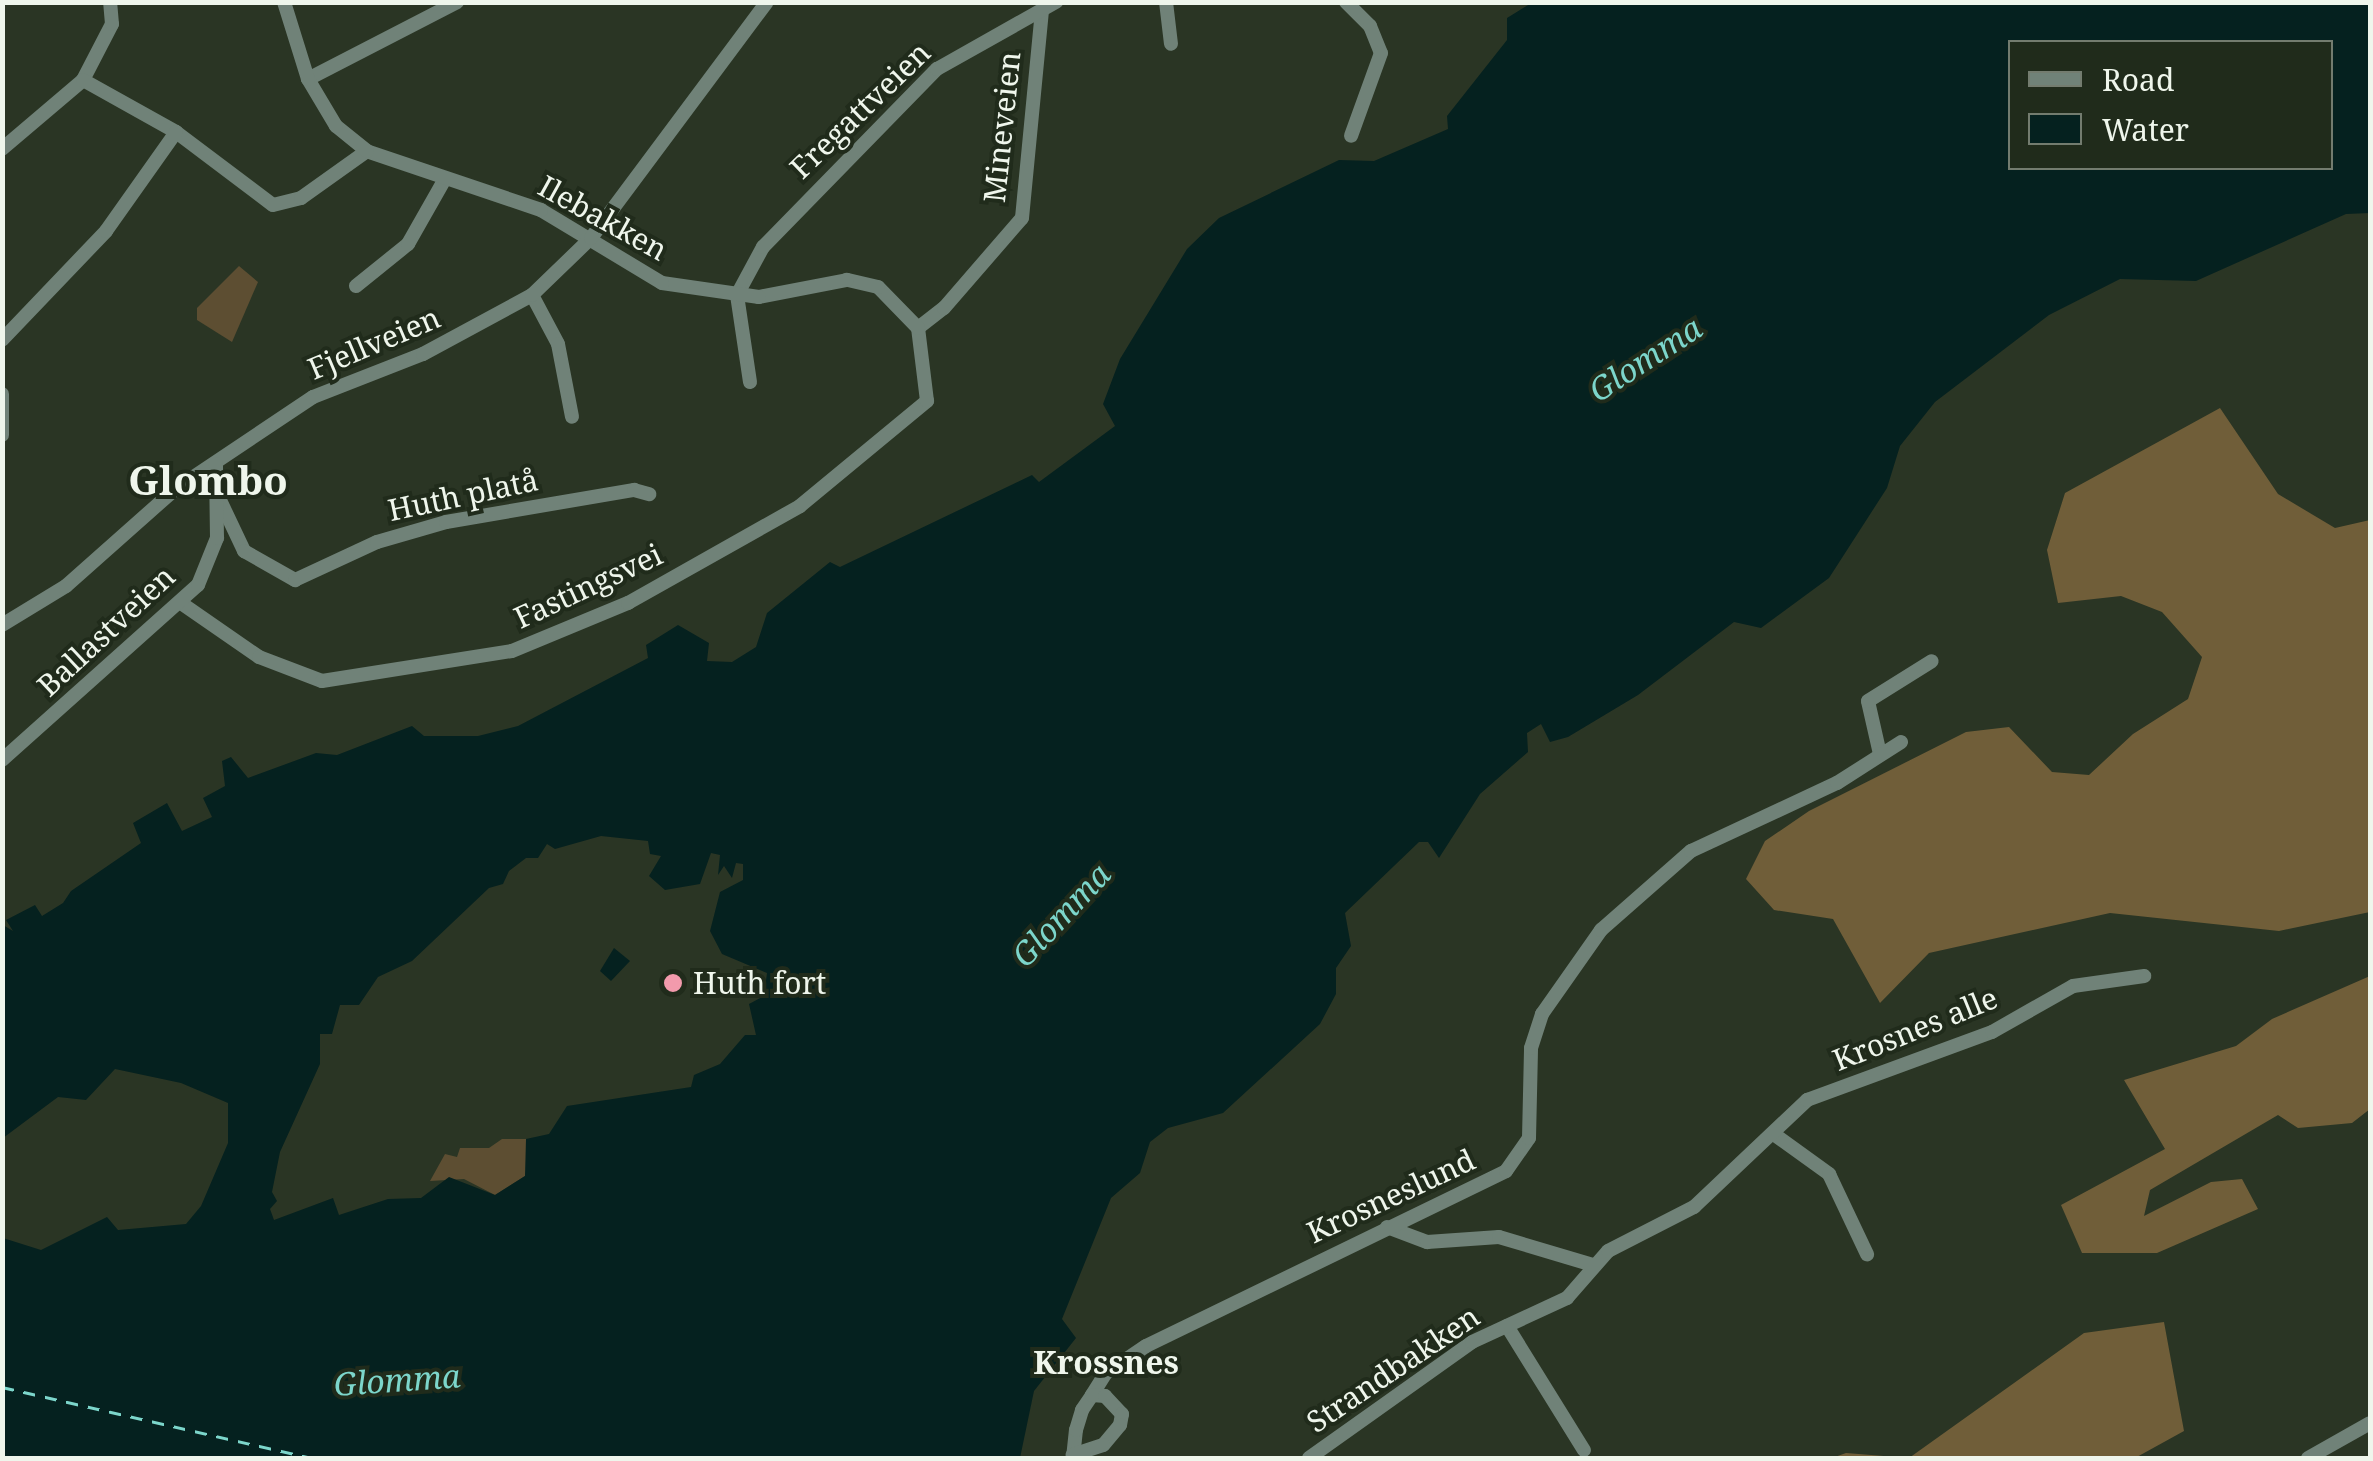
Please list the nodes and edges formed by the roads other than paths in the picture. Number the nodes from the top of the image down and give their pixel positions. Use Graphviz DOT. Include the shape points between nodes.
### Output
graph roads {
  1 [pos="110,2"];
  2 [pos="284,2"];
  3 [pos="456,2"];
  4 [pos="767,2"];
  5 [pos="1056,2"];
  6 [pos="1166,2"];
  7 [pos="1346,2"];
  8 [pos="1042,10"];
  9 [pos="1171,44"];
  10 [pos="308,79"];
  11 [pos="83,80"];
  12 [pos="176,132"];
  13 [pos="1351,136"];
  14 [pos="2,149"];
  15 [pos="367,151"];
  16 [pos="445,179"];
  17 [pos="590,238"];
  18 [pos="356,286"];
  19 [pos="532,296"];
  20 [pos="737,296"];
  21 [pos="918,328"];
  22 [pos="2,340"];
  23 [pos="750,382"];
  24 [pos="2,394"];
  25 [pos="572,417"];
  26 [pos="2,435"];
  27 [pos="216,464"];
  28 [pos="650,494"];
  29 [pos="219,498"];
  30 [pos="182,603"];
  31 [pos="2,625"];
  32 [pos="1932,661"];
  33 [pos="1901,742"];
  34 [pos="1880,754"];
  35 [pos="2,760"];
  36 [pos="2144,976"];
  37 [pos="1775,1135"];
  38 [pos="1387,1227"];
  39 [pos="1867,1254"];
  40 [pos="1593,1265"];
  41 [pos="1507,1326"];
  42 [pos="1092,1394"];
  43 [pos="2370,1422"];
  44 [pos="1584,1450"];
  45 [pos="1073,1457"];
  46 [pos="1309,1458"];
  47 [pos="2308,1458"];
  1 -- 11 [label="street" via="112,24"];
  2 -- 10 [label="street, Ilebakken"];
  3 -- 10 [label="street"];
  4 -- 17 [label="street, Fjellveien"];
  5 -- 8 [label="street, Fregattveien"];
  6 -- 9 [label="street"];
  7 -- 13 [label="street" via="1370,26 1381,53"];
  8 -- 20 [label="street, Fregattveien" via="953,59 906,97 763,247"];
  8 -- 21 [label="street, Mineveien" via="1022,218 944,308"];
  10 -- 15 [label="street, Ilebakken" via="336,126"];
  11 -- 12 [label="street"];
  11 -- 14 [label="street"];
  12 -- 15 [label="street" via="274,205 301,198"];
  12 -- 22 [label="street" via="106,231"];
  15 -- 16 [label="street, Ilebakken"];
  16 -- 17 [label="street, Ilebakken" via="542,210"];
  16 -- 18 [label="street" via="408,244"];
  17 -- 19 [label="street, Fjellveien"];
  17 -- 20 [label="street, Ilebakken" via="662,283"];
  19 -- 25 [label="street" via="558,344"];
  19 -- 27 [label="street, Fjellveien" via="423,354 344,380"];
  20 -- 21 [label="street, Ilebakken" via="866,282 893,298"];
  20 -- 23 [label="street"];
  21 -- 30 [label="street, Fastingsvei" via="927,401 800,506 628,602 512,651 322,681 259,657"];
  24 -- 26 [label="street"];
  27 -- 29 [label="street, Ballastveien"];
  27 -- 31 [label="street, Fjellveien" via="134,519 66,586"];
  28 -- 29 [label="street, Huth platå" via="634,490 446,522 377,542 296,580 244,551"];
  29 -- 30 [label="street, Ballastveien" via="214,554"];
  30 -- 35 [label="street, Ballastveien"];
  32 -- 34 [label="street" via="1868,701"];
  33 -- 34 [label="street, Krosneslund"];
  34 -- 38 [label="street, Krosneslund" via="1837,783 1703,844 1614,915 1566,972 1542,1014 1531,1048 1533,1118 1519,1157 1480,1188"];
  36 -- 37 [label="street, Krosnes alle" via="2073,986 1992,1032 1807,1100"];
  37 -- 39 [label="street" via="1829,1174"];
  37 -- 40 [label="street, Krosnes alle" via="1694,1207"];
  38 -- 40 [label="street" via="1427,1242 1498,1237"];
  38 -- 42 [label="street, Krosneslund" via="1146,1346 1106,1373"];
  40 -- 41 [label="street, Strandbakken" via="1568,1298"];
  41 -- 44 [label="street, Strandbakken"];
  41 -- 46 [label="street, Strandbakken" via="1458,1350"];
  42 -- 45 [label="street"];
  42 -- 45 [label="street" via="1115,1403 1120,1424 1103,1446"];
  43 -- 47 [label="street"];
}
